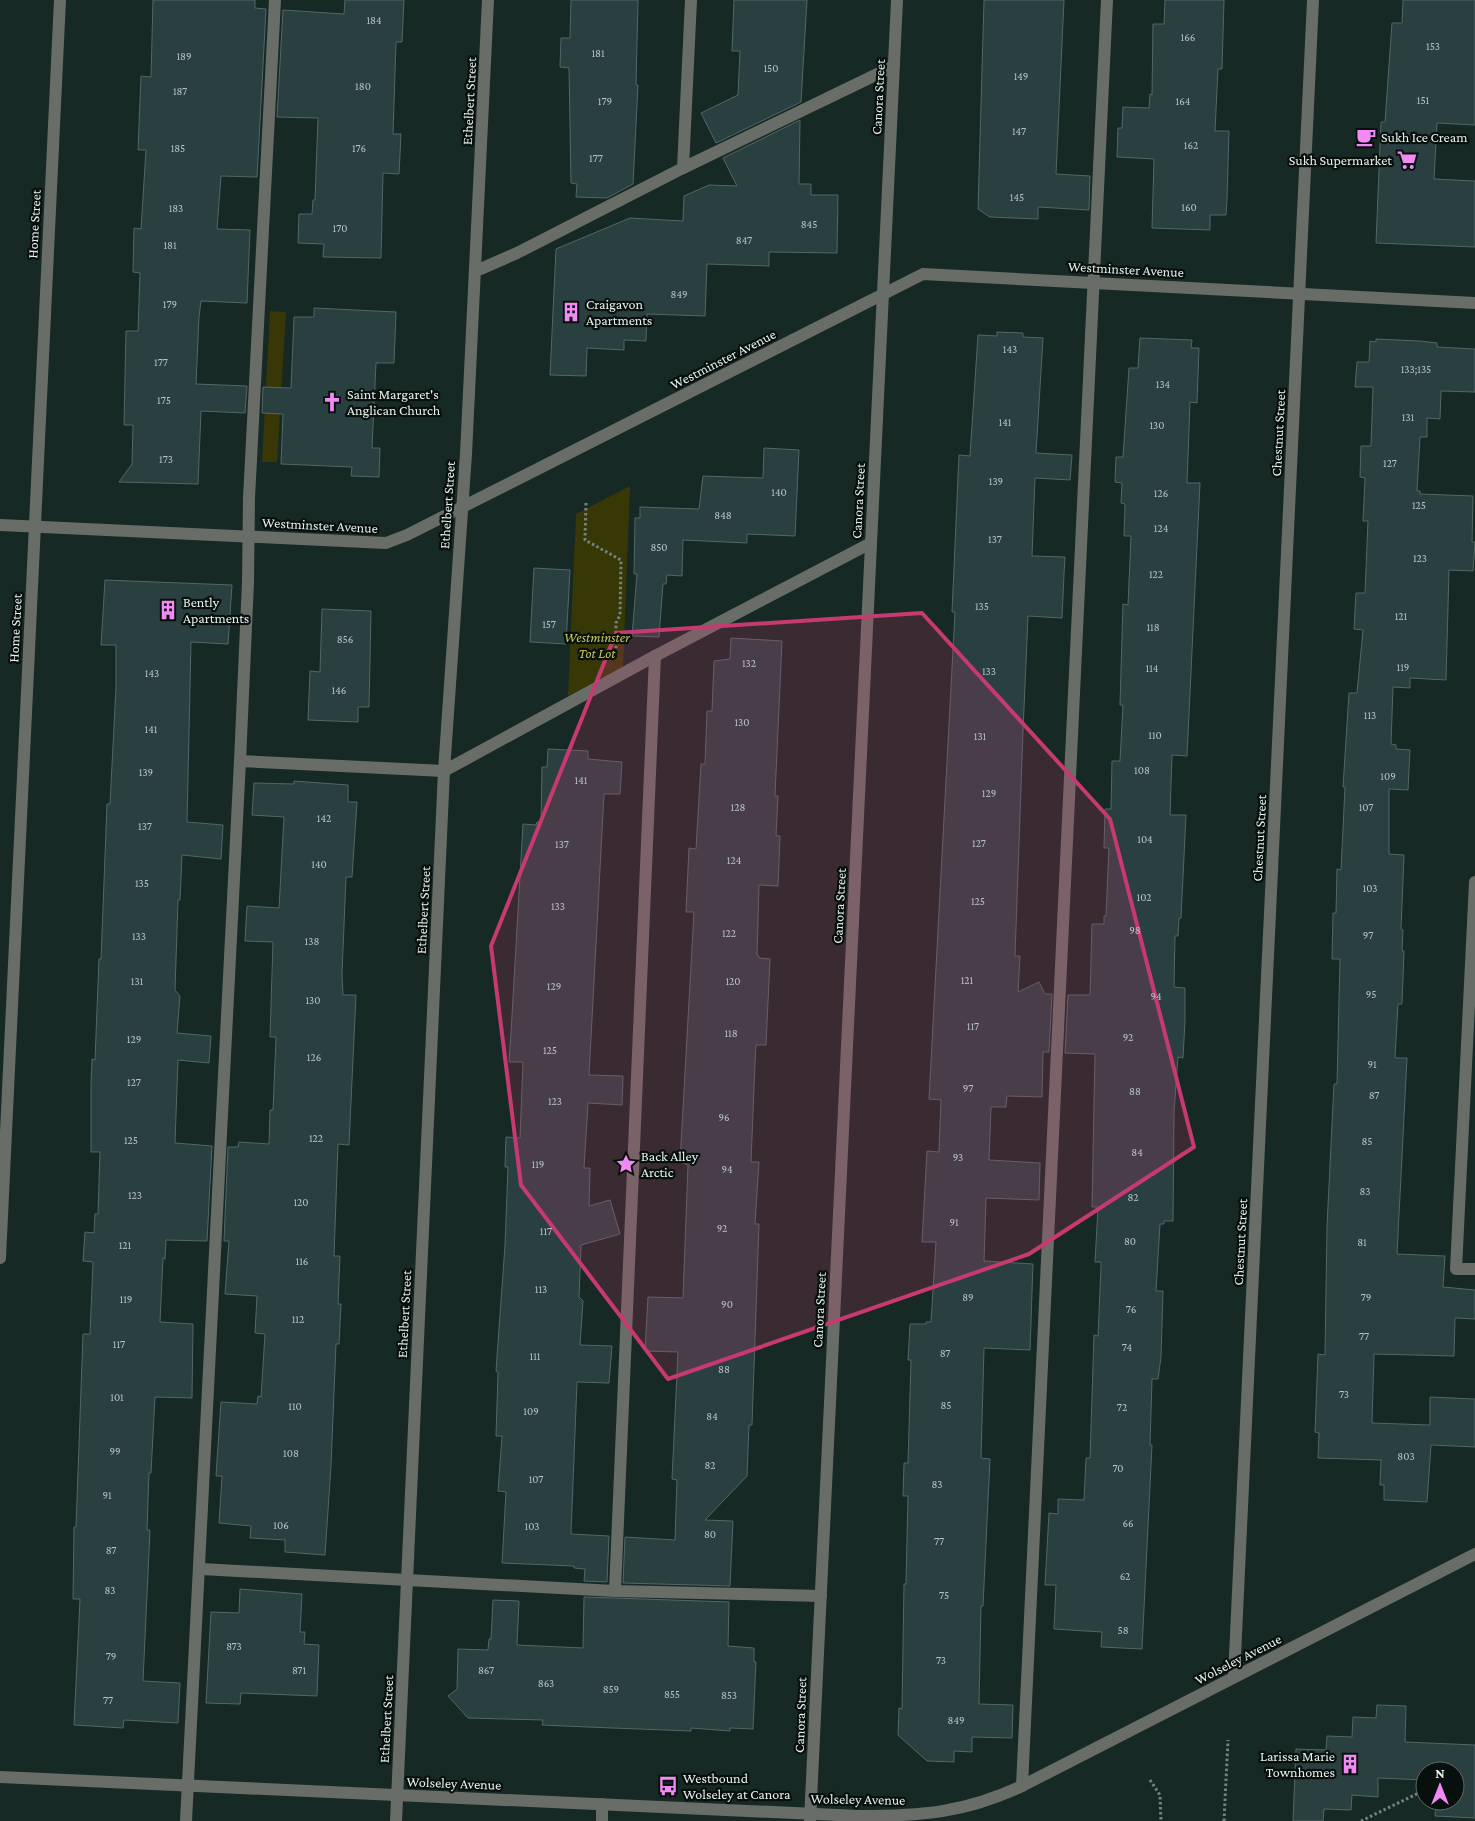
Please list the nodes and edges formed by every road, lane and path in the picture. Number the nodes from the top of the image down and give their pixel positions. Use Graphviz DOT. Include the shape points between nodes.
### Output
graph roads {
  1 [pos="60,0"];
  2 [pos="275,0"];
  3 [pos="488,0"];
  4 [pos="691,0"];
  5 [pos="897,0"];
  6 [pos="1106,0"];
  7 [pos="1313,0"];
  8 [pos="894,66"];
  9 [pos="683,168"];
  10 [pos="476,271"];
  11 [pos="1093,283"];
  12 [pos="883,294"];
  13 [pos="1299,294"];
  14 [pos="1475,303"];
  15 [pos="586,504"];
  16 [pos="463,506"];
  17 [pos="0,525"];
  18 [pos="35,526"];
  19 [pos="249,536"];
  20 [pos="871,543"];
  21 [pos="655,656"];
  22 [pos="618,676"];
  23 [pos="240,761"];
  24 [pos="444,771"];
  25 [pos="1475,882"];
  26 [pos="0,1258"];
  27 [pos="1475,1269"];
  28 [pos="1475,1554"];
  29 [pos="201,1569"];
  30 [pos="407,1580"];
  31 [pos="615,1591"];
  32 [pos="821,1596"];
  33 [pos="1234,1677"];
  34 [pos="1228,1740"];
  35 [pos="0,1777"];
  36 [pos="1150,1780"];
  37 [pos="188,1786"];
  38 [pos="1022,1786"];
  39 [pos="397,1795"];
  40 [pos="1415,1795"];
  41 [pos="602,1804"];
  42 [pos="810,1817"];
  43 [pos="186,1821"];
  44 [pos="396,1821"];
  45 [pos="602,1821"];
  46 [pos="1161,1821"];
  47 [pos="1224,1821"];
  48 [pos="1361,1821"];
  1 -- 18 [label="street, Home Street"];
  2 -- 19 [label="street"];
  3 -- 10 [label="street, Ethelbert Street"];
  4 -- 9 [label="street"];
  5 -- 8 [label="street, Canora Street"];
  6 -- 11 [label="street"];
  7 -- 13 [label="street, Chestnut Street"];
  8 -- 9 [label="street"];
  8 -- 12 [label="street, Canora Street"];
  9 -- 10 [label="street"];
  10 -- 16 [label="street, Ethelbert Street"];
  11 -- 12 [label="street, Westminster Avenue" via="923,274"];
  11 -- 13 [label="street, Westminster Avenue"];
  11 -- 38 [label="street"];
  12 -- 16 [label="street, Westminster Avenue"];
  12 -- 20 [label="street, Canora Street"];
  13 -- 14 [label="street, Westminster Avenue"];
  13 -- 33 [label="street, Chestnut Street"];
  15 -- 22 [label="path" via="584,540 621,560 620,615 616,623 616,667 613,669"];
  16 -- 19 [label="street, Westminster Avenue" via="386,543"];
  16 -- 24 [label="street, Ethelbert Street"];
  17 -- 18 [label="street, Westminster Avenue"];
  18 -- 19 [label="street, Westminster Avenue"];
  18 -- 26 [label="street, Home Street"];
  19 -- 23 [label="street"];
  20 -- 21 [label="street"];
  20 -- 32 [label="street, Canora Street"];
  21 -- 22 [label="street"];
  21 -- 31 [label="street"];
  22 -- 24 [label="street"];
  23 -- 24 [label="street"];
  23 -- 29 [label="street"];
  24 -- 30 [label="street, Ethelbert Street"];
  25 -- 27 [label="street" via="1456,1269"];
  28 -- 33 [label="street, Wolseley Avenue"];
  29 -- 30 [label="street"];
  29 -- 37 [label="street"];
  30 -- 31 [label="street"];
  30 -- 39 [label="street, Ethelbert Street"];
  31 -- 32 [label="street"];
  32 -- 42 [label="street, Canora Street"];
  33 -- 38 [label="street, Wolseley Avenue"];
  34 -- 47 [label="path"];
  35 -- 37 [label="street, Wolseley Avenue"];
  36 -- 46 [label="path" via="1160,1795"];
  37 -- 39 [label="street, Wolseley Avenue"];
  37 -- 43 [label="street"];
  38 -- 42 [label="street, Wolseley Avenue" via="973,1806 943,1813"];
  39 -- 41 [label="street, Wolseley Avenue"];
  39 -- 44 [label="street, Ethelbert Street"];
  40 -- 48 [label="path"];
  41 -- 42 [label="street, Wolseley Avenue"];
  41 -- 45 [label="street"];
}
